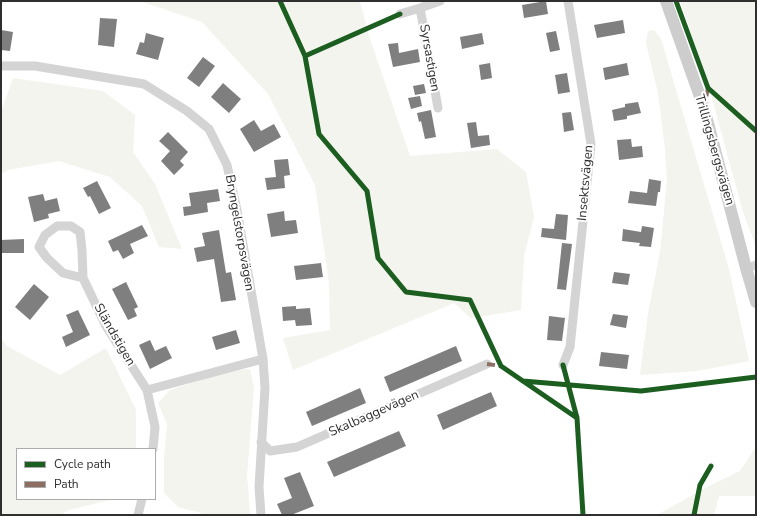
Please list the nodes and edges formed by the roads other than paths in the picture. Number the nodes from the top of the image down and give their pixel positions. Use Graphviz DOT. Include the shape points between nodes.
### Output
graph roads {
  1 [pos="440,1"];
  2 [pos="568,1"];
  3 [pos="666,1"];
  4 [pos="420,8"];
  5 [pos="400,14"];
  6 [pos="1,66"];
  7 [pos="438,108"];
  8 [pos="751,267"];
  9 [pos="83,278"];
  10 [pos="756,302"];
  11 [pos="263,359"];
  12 [pos="487,364"];
  13 [pos="563,364"];
  14 [pos="147,390"];
  15 [pos="261,442"];
  16 [pos="153,448"];
  17 [pos="142,500"];
  18 [pos="138,515"];
  19 [pos="261,515"];
  1 -- 4 [label="street, Syrsastigen"];
  2 -- 13 [label="street, Insektsvägen" via="591,144 570,347"];
  3 -- 8 [label="street, Trillingsbergsvägen" via="704,108"];
  4 -- 5 [label="street, Syrsastigen"];
  4 -- 7 [label="street, Syrsastigen"];
  6 -- 11 [label="street, Bryngelstorpsvägen" via="35,66 144,84 187,110 209,129 227,165"];
  8 -- 10 [label="street, Trillingsbergsvägen"];
  9 -- 9 [label="street, Sländstigen" via="80,232 71,226 57,226 45,235 39,247 63,273"];
  9 -- 14 [label="street, Sländstigen" via="106,326"];
  11 -- 14 [label="street"];
  11 -- 15 [label="street, Bryngelstorpsvägen" via="266,388"];
  12 -- 15 [label="street, Skalbaggevägen" via="297,447 270,451"];
  14 -- 16 [label="street, Sländstigen" via="155,427"];
  15 -- 19 [label="street, Bryngelstorpsvägen"];
  17 -- 18 [label="street"];
}
